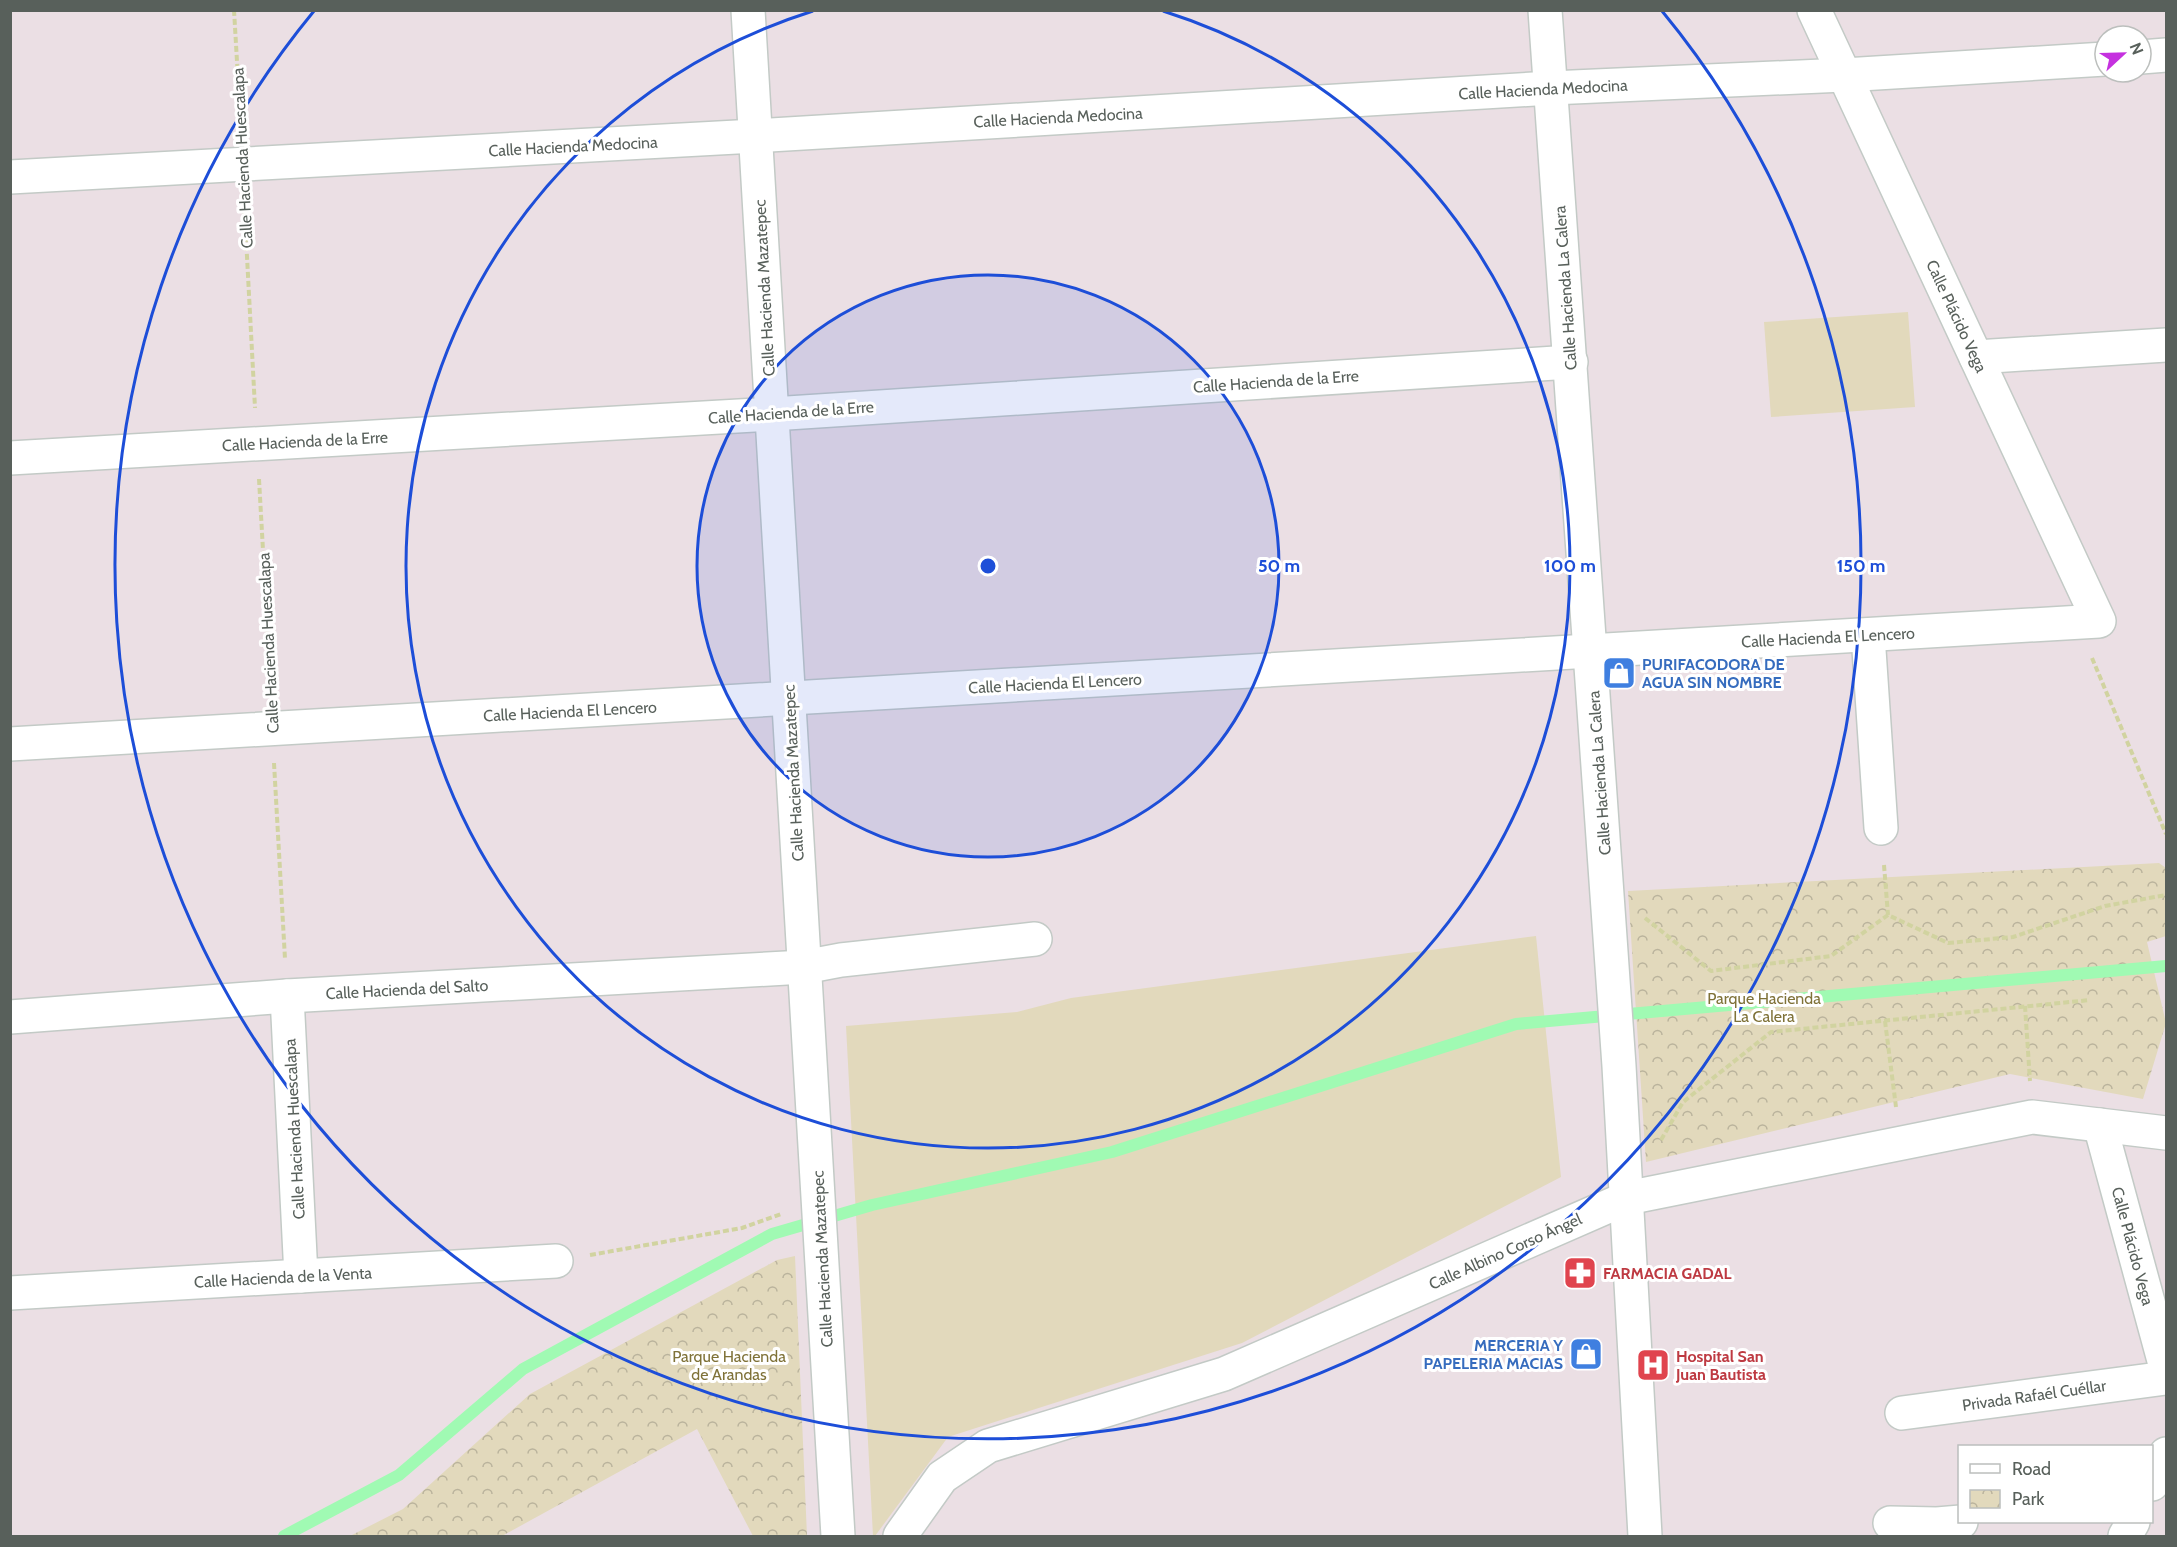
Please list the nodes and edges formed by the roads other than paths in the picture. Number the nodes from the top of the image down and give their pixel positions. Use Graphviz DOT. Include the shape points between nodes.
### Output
graph roads {
  1 [pos="748,10"];
  2 [pos="1545,10"];
  3 [pos="1814,10"];
  4 [pos="2093,60"];
  5 [pos="1844,75"];
  6 [pos="1551,88"];
  7 [pos="755,136"];
  8 [pos="10,177"];
  9 [pos="2166,345"];
  10 [pos="1976,357"];
  11 [pos="1570,362"];
  12 [pos="772,414"];
  13 [pos="10,458"];
  14 [pos="2088,622"];
  15 [pos="1868,635"];
  16 [pos="1591,652"];
  17 [pos="789,699"];
  18 [pos="10,744"];
  19 [pos="1881,828"];
  20 [pos="1035,939"];
  21 [pos="804,967"];
  22 [pos="287,996"];
  23 [pos="10,1017"];
  24 [pos="2100,1125"];
  25 [pos="2166,1133"];
  26 [pos="1627,1198"];
  27 [pos="556,1261"];
  28 [pos="301,1276"];
  29 [pos="10,1293"];
  30 [pos="2166,1368"];
  31 [pos="2166,1378"];
  32 [pos="1902,1413"];
  33 [pos="2166,1454"];
  34 [pos="2153,1480"];
  35 [pos="1958,1521"];
  36 [pos="1890,1523"];
  37 [pos="838,1536"];
  38 [pos="900,1536"];
  39 [pos="1645,1536"];
  1 -- 7 [label="street, Calle Hacienda Mazatepec"];
  2 -- 6 [label="street, Calle Hacienda La Calera"];
  3 -- 5 [label="street, Calle Plácido Vega"];
  4 -- 5 [label="street, Calle Hacienda Medocina"];
  5 -- 6 [label="street, Calle Hacienda Medocina"];
  5 -- 10 [label="street, Calle Plácido Vega"];
  6 -- 7 [label="street, Calle Hacienda Medocina"];
  6 -- 11 [label="street, Calle Hacienda La Calera"];
  7 -- 8 [label="street, Calle Hacienda Medocina"];
  7 -- 12 [label="street, Calle Hacienda Mazatepec"];
  9 -- 10 [label="street"];
  10 -- 14 [label="street, Calle Plácido Vega"];
  11 -- 12 [label="street, Calle Hacienda de la Erre"];
  11 -- 16 [label="street, Calle Hacienda La Calera"];
  12 -- 13 [label="street, Calle Hacienda de la Erre"];
  12 -- 17 [label="street, Calle Hacienda Mazatepec"];
  14 -- 15 [label="street, Calle Hacienda El Lencero"];
  15 -- 16 [label="street, Calle Hacienda El Lencero"];
  15 -- 19 [label="street"];
  16 -- 17 [label="street, Calle Hacienda El Lencero"];
  16 -- 26 [label="street, Calle Hacienda La Calera"];
  17 -- 18 [label="street, Calle Hacienda El Lencero"];
  17 -- 21 [label="street, Calle Hacienda Mazatepec"];
  20 -- 21 [label="street, Calle Hacienda del Salto"];
  21 -- 22 [label="street, Calle Hacienda del Salto"];
  21 -- 37 [label="street, Calle Hacienda Mazatepec"];
  22 -- 23 [label="street, Calle Hacienda del Salto"];
  22 -- 28 [label="street, Calle Hacienda Huescalapa"];
  24 -- 25 [label="street, Calle Albino Corso Ángel"];
  24 -- 26 [label="street, Calle Albino Corso Ángel" via="2032,1117"];
  24 -- 30 [label="street, Calle Plácido Vega"];
  26 -- 38 [label="street, Calle Albino Corso Ángel" via="1224,1374 988,1446 942,1477"];
  26 -- 39 [label="street, Calle Hacienda La Calera"];
  27 -- 28 [label="street, Calle Hacienda de la Venta"];
  28 -- 29 [label="street, Calle Hacienda de la Venta"];
  31 -- 32 [label="street, Privada Rafaél Cuéllar"];
  33 -- 34 [label="street"];
  35 -- 36 [label="street"];
}
